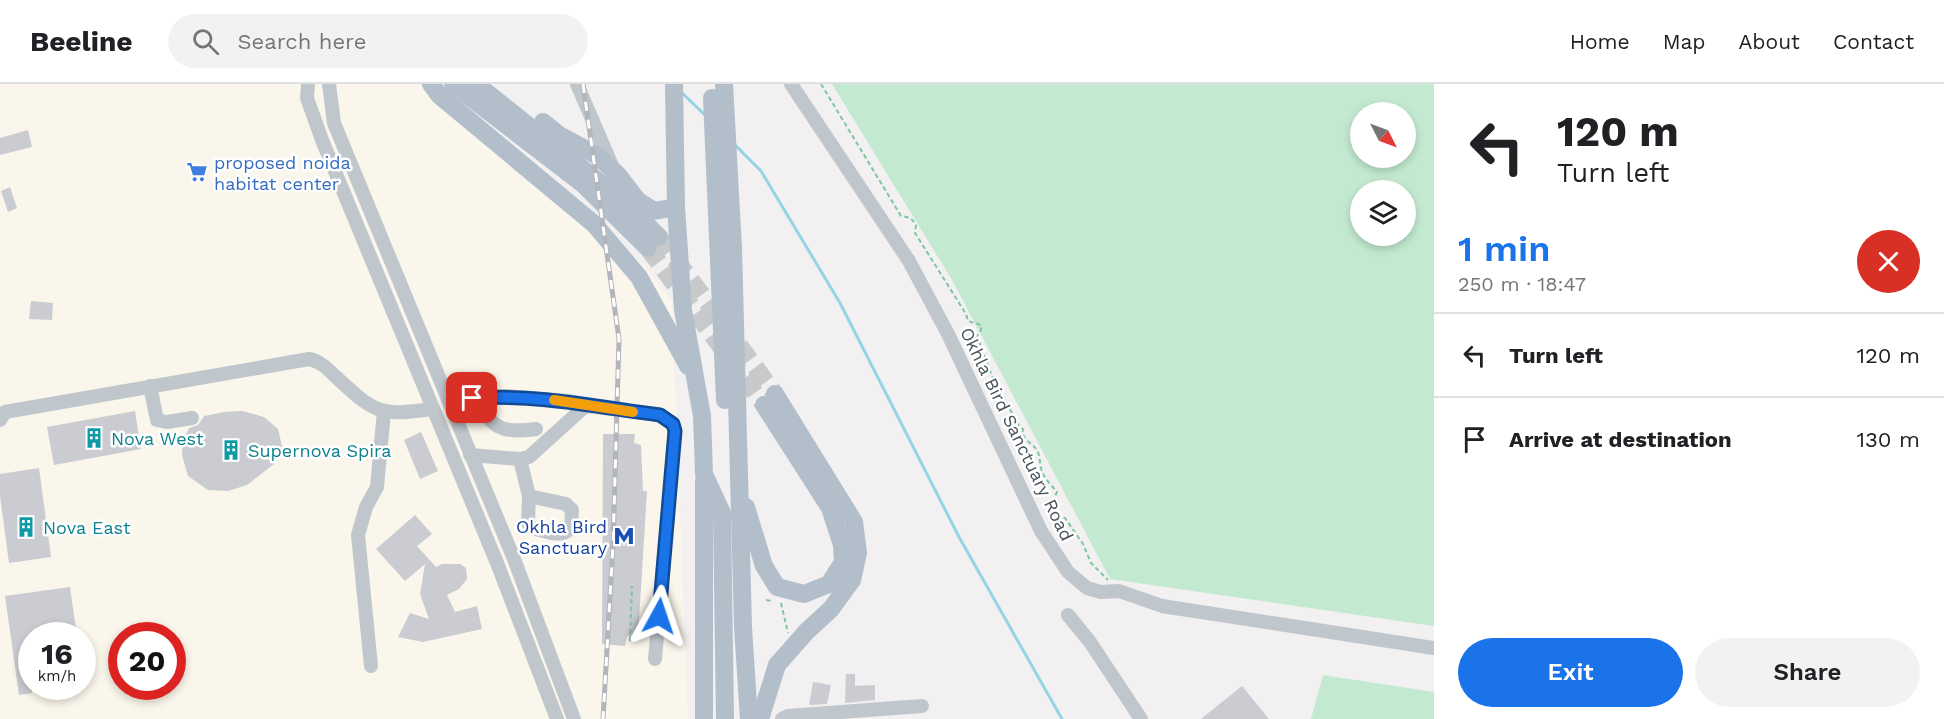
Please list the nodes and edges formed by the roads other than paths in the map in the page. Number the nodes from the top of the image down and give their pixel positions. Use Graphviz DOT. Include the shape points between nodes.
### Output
graph roads {
  1 [pos="308,84"];
  2 [pos="329,84"];
  3 [pos="431,84"];
  4 [pos="453,84"];
  5 [pos="476,84"];
  6 [pos="494,84"];
  7 [pos="577,84"];
  8 [pos="674,84"];
  9 [pos="712,84"];
  10 [pos="724,84"];
  11 [pos="792,84"];
  12 [pos="615,172"];
  13 [pos="676,207"];
  14 [pos="726,246"];
  15 [pos="696,381"];
  16 [pos="150,386"];
  17 [pos="472,398"];
  18 [pos="448,400"];
  19 [pos="593,406"];
  20 [pos="433,409"];
  21 [pos="384,411"];
  22 [pos="192,418"];
  23 [pos="0,420"];
  24 [pos="536,429"];
  25 [pos="470,455"];
  26 [pos="520,459"];
  27 [pos="704,474"];
  28 [pos="739,485"];
  29 [pos="530,496"];
  30 [pos="1068,615"];
  31 [pos="1434,648"];
  32 [pos="655,659"];
  33 [pos="370,666"];
  34 [pos="922,706"];
  35 [pos="557,719"];
  36 [pos="573,719"];
  37 [pos="704,719"];
  38 [pos="725,719"];
  39 [pos="749,719"];
  40 [pos="760,719"];
  41 [pos="783,719"];
  42 [pos="1141,719"];
  1 -- 20 [label="street" via="307,98 322,140"];
  2 -- 18 [label="street" via="334,123"];
  3 -- 15 [label="main road" via="439,96 594,224 628,262"];
  4 -- 5 [label="main road" via="653,243 618,197"];
  6 -- 12 [label="main road" via="559,135 598,156"];
  7 -- 12 [label="street"];
  8 -- 13 [label="main road"];
  9 -- 14 [label="main road"];
  10 -- 14 [label="main road"];
  11 -- 31 [label="street, Okhla Bird Sanctuary Road" via="909,261 1041,531 1068,572 1087,588 1119,591 1162,606"];
  12 -- 13 [label="main road" via="646,206 654,210"];
  13 -- 15 [label="main road" via="683,310"];
  14 -- 28 [label="main road" via="726,429 738,452"];
  15 -- 27 [label="main road"];
  16 -- 21 [label="street" via="309,359 326,368 370,406"];
  16 -- 22 [label="street" via="157,420 167,423"];
  16 -- 23 [label="street" via="5,412"];
  17 -- 18 [label="street"];
  17 -- 19 [label="street" via="506,396"];
  17 -- 24 [label="street" via="497,427 513,432"];
  18 -- 25 [label="street"];
  19 -- 26 [label="street" via="582,409 536,452"];
  19 -- 32 [label="street" via="660,415 673,424 675,431"];
  20 -- 21 [label="street"];
  20 -- 35 [label="street"];
  21 -- 33 [label="street" via="377,487 358,535"];
  25 -- 26 [label="street"];
  25 -- 36 [label="street" via="514,559"];
  26 -- 29 [label="street"];
  27 -- 37 [label="main road"];
  27 -- 38 [label="main road" via="722,513"];
  28 -- 39 [label="main road"];
  28 -- 40 [label="main road" via="764,566 777,587 804,594 829,584 843,562 842,545 830,508 770,399 854,522 858,553 852,580 831,609 777,665"];
  30 -- 42 [label="street"];
  34 -- 41 [label="street"];
}
